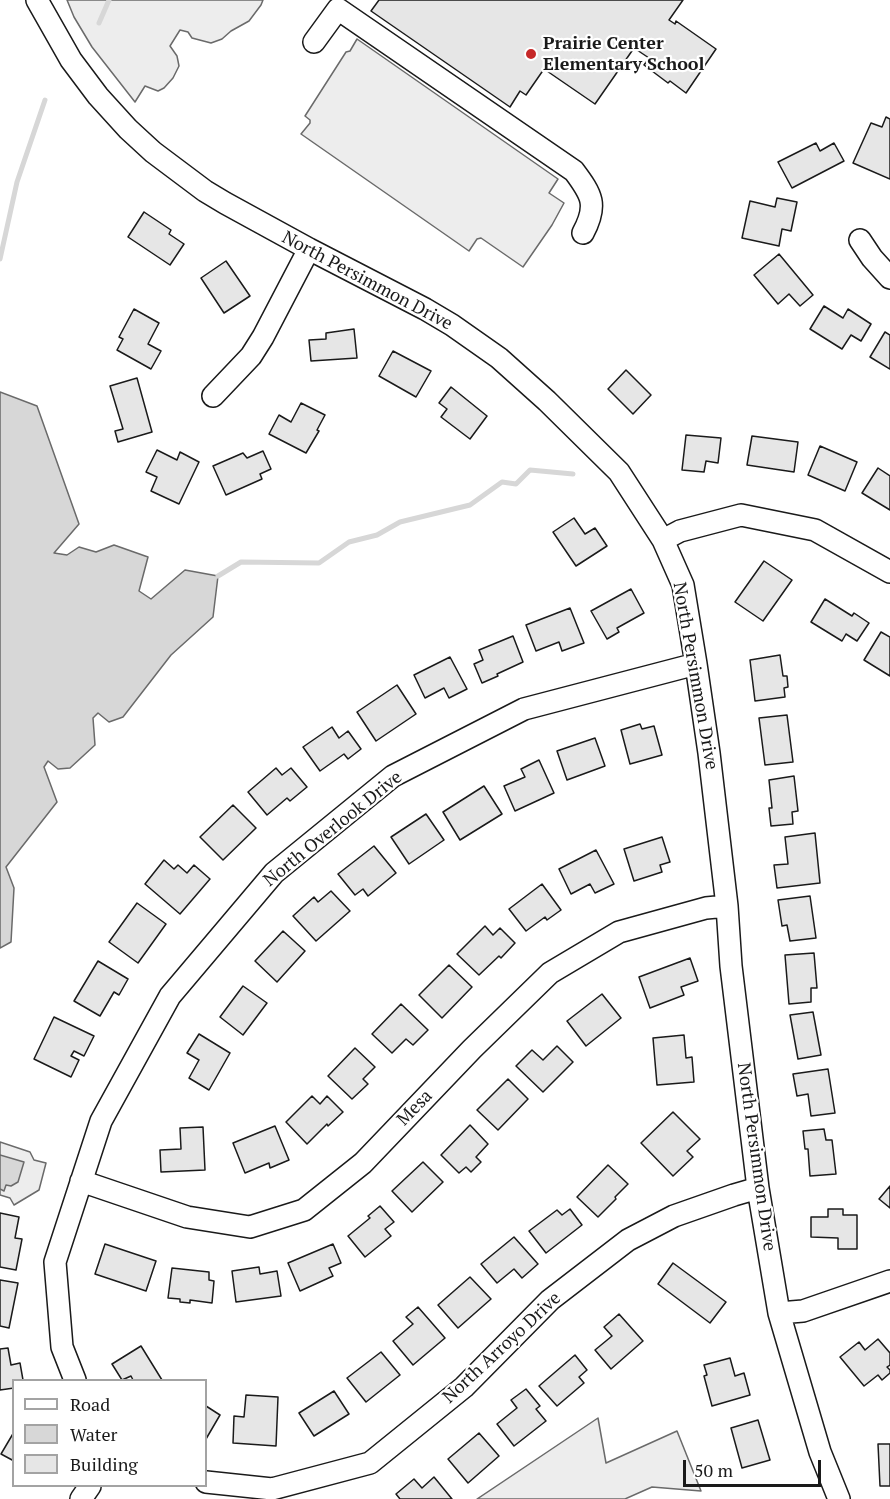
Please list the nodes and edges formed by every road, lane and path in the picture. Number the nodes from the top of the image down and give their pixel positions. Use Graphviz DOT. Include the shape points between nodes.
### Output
graph roads {
  1 [pos="37,0"];
  2 [pos="341,4"];
  3 [pos="314,42"];
  4 [pos="583,233"];
  5 [pos="860,240"];
  6 [pos="309,249"];
  7 [pos="890,278"];
  8 [pos="213,396"];
  9 [pos="663,540"];
  10 [pos="890,572"];
  11 [pos="696,664"];
  12 [pos="727,906"];
  13 [pos="81,1181"];
  14 [pos="758,1188"];
  15 [pos="890,1281"];
  16 [pos="779,1313"];
  17 [pos="75,1379"];
  18 [pos="207,1482"];
  19 [pos="839,1499"];
  1 -- 6 [label="street, North Persimmon Drive" via="71,60 98,96 153,152 225,204"];
  2 -- 3 [label="street"];
  2 -- 4 [label="street" via="574,171 585,186 592,207"];
  5 -- 7 [label="street"];
  6 -- 8 [label="street" via="251,356"];
  6 -- 9 [label="street, North Persimmon Drive" via="425,309 499,358 619,472"];
  9 -- 10 [label="street" via="680,531 741,515 814,530"];
  9 -- 11 [label="street, North Persimmon Drive" via="683,585"];
  11 -- 12 [label="street, North Persimmon Drive"];
  11 -- 13 [label="street, North Overlook Drive" via="524,709 393,776 274,873 170,996 101,1121"];
  12 -- 13 [label="street, Mesa" via="619,932 550,973 363,1163 304,1210 250,1227 187,1217"];
  12 -- 14 [label="street, North Persimmon Drive"];
  13 -- 17 [label="street" via="55,1262 62,1347"];
  14 -- 16 [label="street, North Persimmon Drive"];
  14 -- 18 [label="street, North Arroyo Drive" via="674,1216 628,1240 550,1300 464,1387 370,1463 272,1489"];
  15 -- 16 [label="street" via="802,1311"];
  16 -- 19 [label="street, North Persimmon Drive" via="820,1452"];
}
